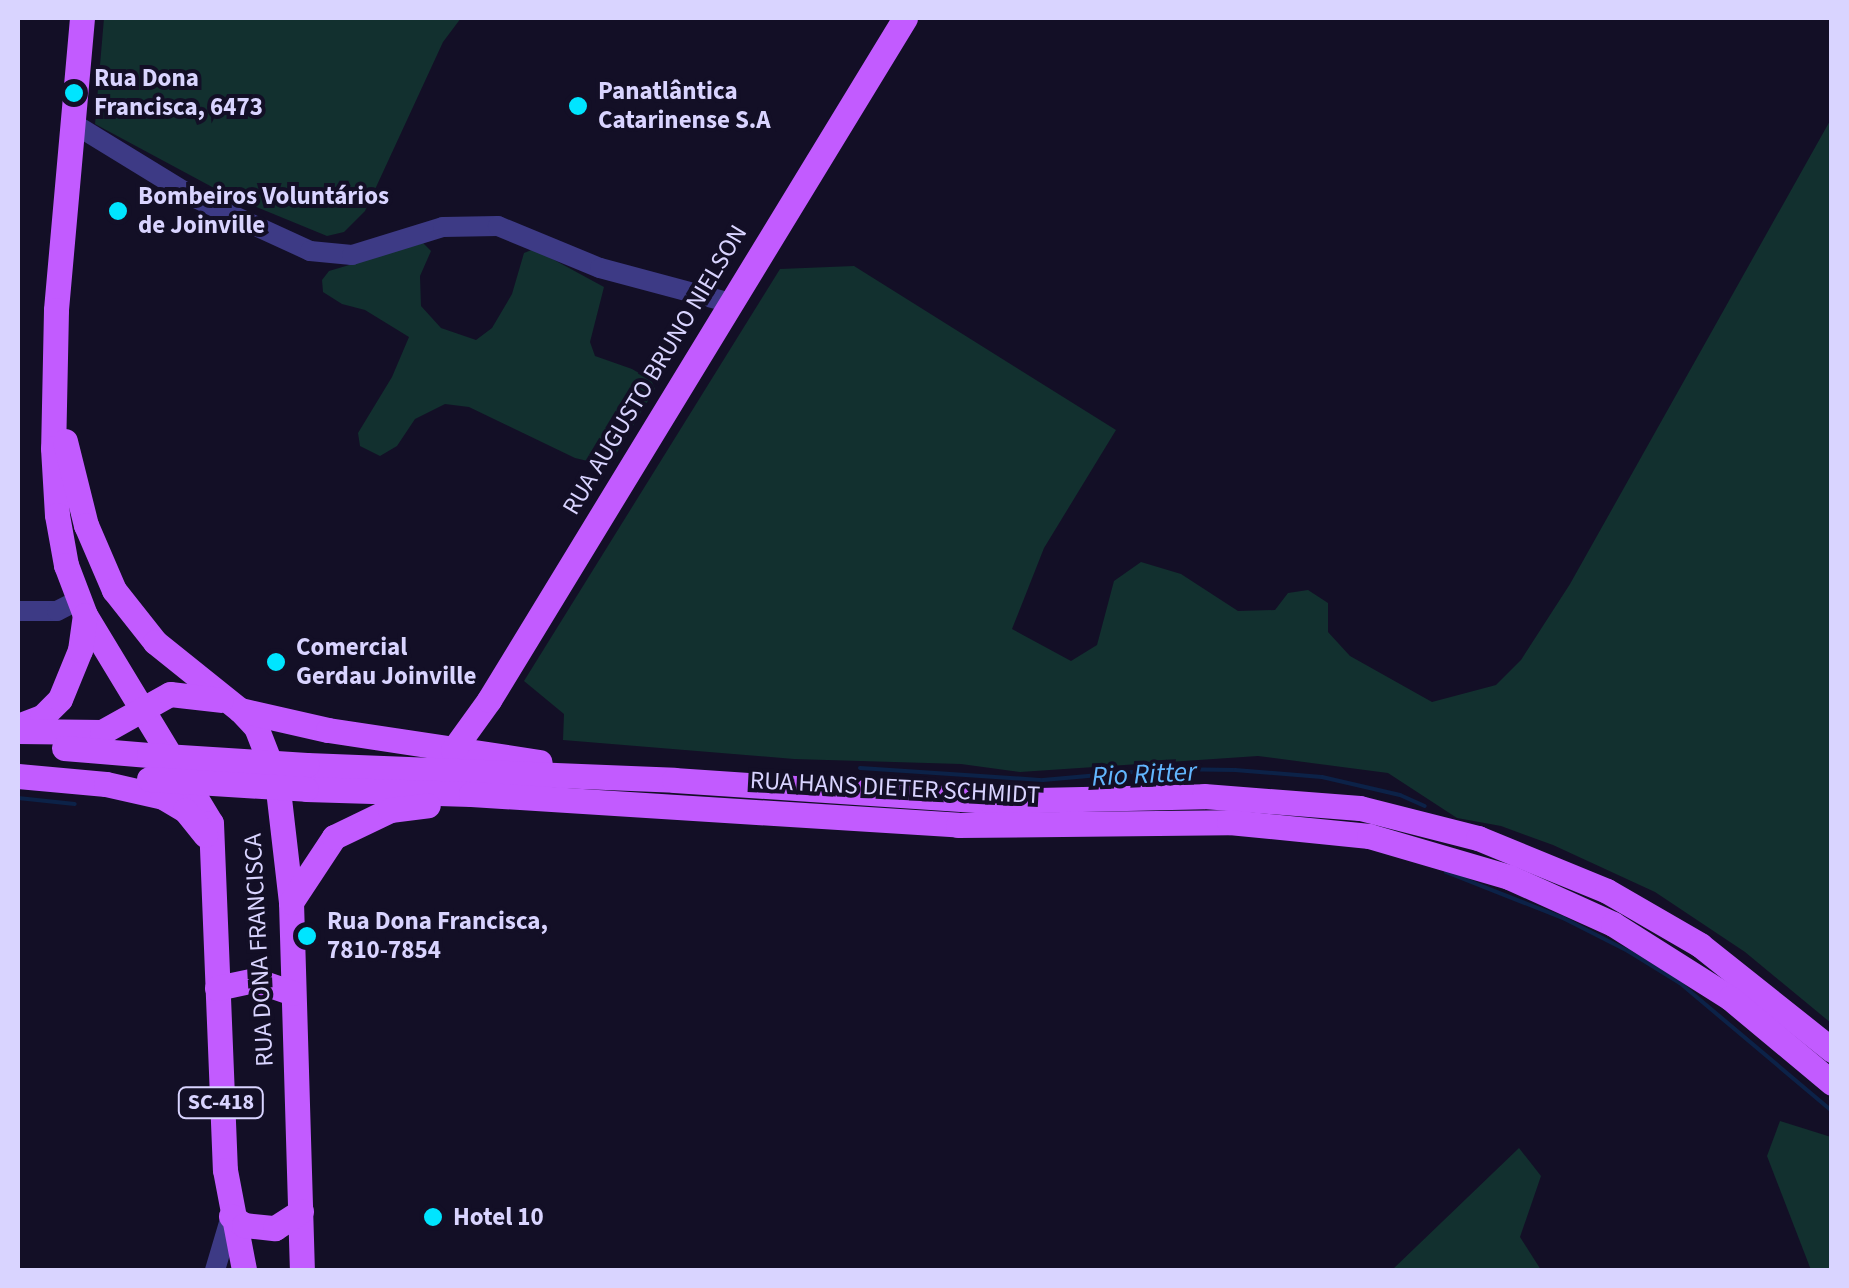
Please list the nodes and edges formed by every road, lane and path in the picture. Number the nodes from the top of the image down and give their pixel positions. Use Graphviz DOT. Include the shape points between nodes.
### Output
graph roads {
  1 [pos="82,18"];
  2 [pos="905,18"];
  3 [pos="71,122"];
  4 [pos="731,303"];
  5 [pos="56,402"];
  6 [pos="114,590"];
  7 [pos="82,608"];
  8 [pos="18,610"];
  9 [pos="490,700"];
  10 [pos="235,706"];
  11 [pos="144,712"];
  12 [pos="18,729"];
  13 [pos="18,744"];
  14 [pos="453,750"];
  15 [pos="506,758"];
  16 [pos="18,767"];
  17 [pos="149,767"];
  18 [pos="18,776"];
  19 [pos="672,793"];
  20 [pos="215,853"];
  21 [pos="291,902"];
  22 [pos="217,988"];
  23 [pos="293,993"];
  24 [pos="1832,1050"];
  25 [pos="1832,1082"];
  26 [pos="301,1211"];
  27 [pos="231,1216"];
  28 [pos="214,1270"];
  29 [pos="244,1270"];
  30 [pos="302,1270"];
  1 -- 3 [label="main road, RUA DONA FRANCISCA"];
  2 -- 4 [label="main road, RUA AUGUSTO BRUNO NIELSON"];
  3 -- 4 [label="street" via="195,198 310,252 352,254 443,227 498,226 600,268"];
  3 -- 5 [label="main road, RUA DONA FRANCISCA"];
  4 -- 9 [label="main road, RUA AUGUSTO BRUNO NIELSON"];
  5 -- 6 [label="main road, RUA DONA FRANCISCA" via="86,524"];
  5 -- 7 [label="main road, RUA DONA FRANCISCA" via="57,515"];
  6 -- 7 [label="main road" via="96,590"];
  6 -- 10 [label="main road, RUA DONA FRANCISCA" via="155,642"];
  7 -- 8 [label="street"];
  7 -- 11 [label="main road, RUA DONA FRANCISCA"];
  7 -- 12 [label="main road" via="80,650 60,699"];
  9 -- 14 [label="main road, RUA AUGUSTO BRUNO NIELSON"];
  9 -- 15 [label="main road" via="491,737"];
  10 -- 11 [label="main road" via="170,694"];
  10 -- 14 [label="main road" via="266,719"];
  10 -- 21 [label="main road, RUA DONA FRANCISCA / SC-418" via="268,750 277,781"];
  11 -- 12 [label="main road" via="102,732"];
  11 -- 20 [label="main road, RUA DONA FRANCISCA / SC-418" via="211,822"];
  13 -- 17 [label="main road"];
  14 -- 15 [label="main road"];
  15 -- 19 [label="main road"];
  16 -- 17 [label="main road"];
  17 -- 19 [label="main road, RUA HANS DIETER SCHMIDT, bridge"];
  18 -- 20 [label="main road" via="163,797 202,827"];
  19 -- 21 [label="main road" via="390,810 334,837"];
  19 -- 24 [label="main road, RUA HANS DIETER SCHMIDT" via="990,801 1253,798 1399,816 1521,853 1607,891 1700,946"];
  19 -- 25 [label="main road, RUA HANS DIETER SCHMIDT" via="987,826 1260,824 1400,843 1509,877 1613,924 1730,998"];
  20 -- 22 [label="main road, RUA DONA FRANCISCA / SC-418"];
  21 -- 23 [label="main road, RUA DONA FRANCISCA / SC-418"];
  22 -- 23 [label="main road" via="256,980"];
  22 -- 27 [label="main road, RUA DONA FRANCISCA / SC-418"];
  23 -- 26 [label="main road, RUA DONA FRANCISCA / SC-418"];
  26 -- 27 [label="main road" via="275,1228 244,1225"];
  26 -- 30 [label="main road, RUA DONA FRANCISCA / SC-418"];
  27 -- 28 [label="street"];
  27 -- 29 [label="main road, RUA DONA FRANCISCA / SC-418"];
}
